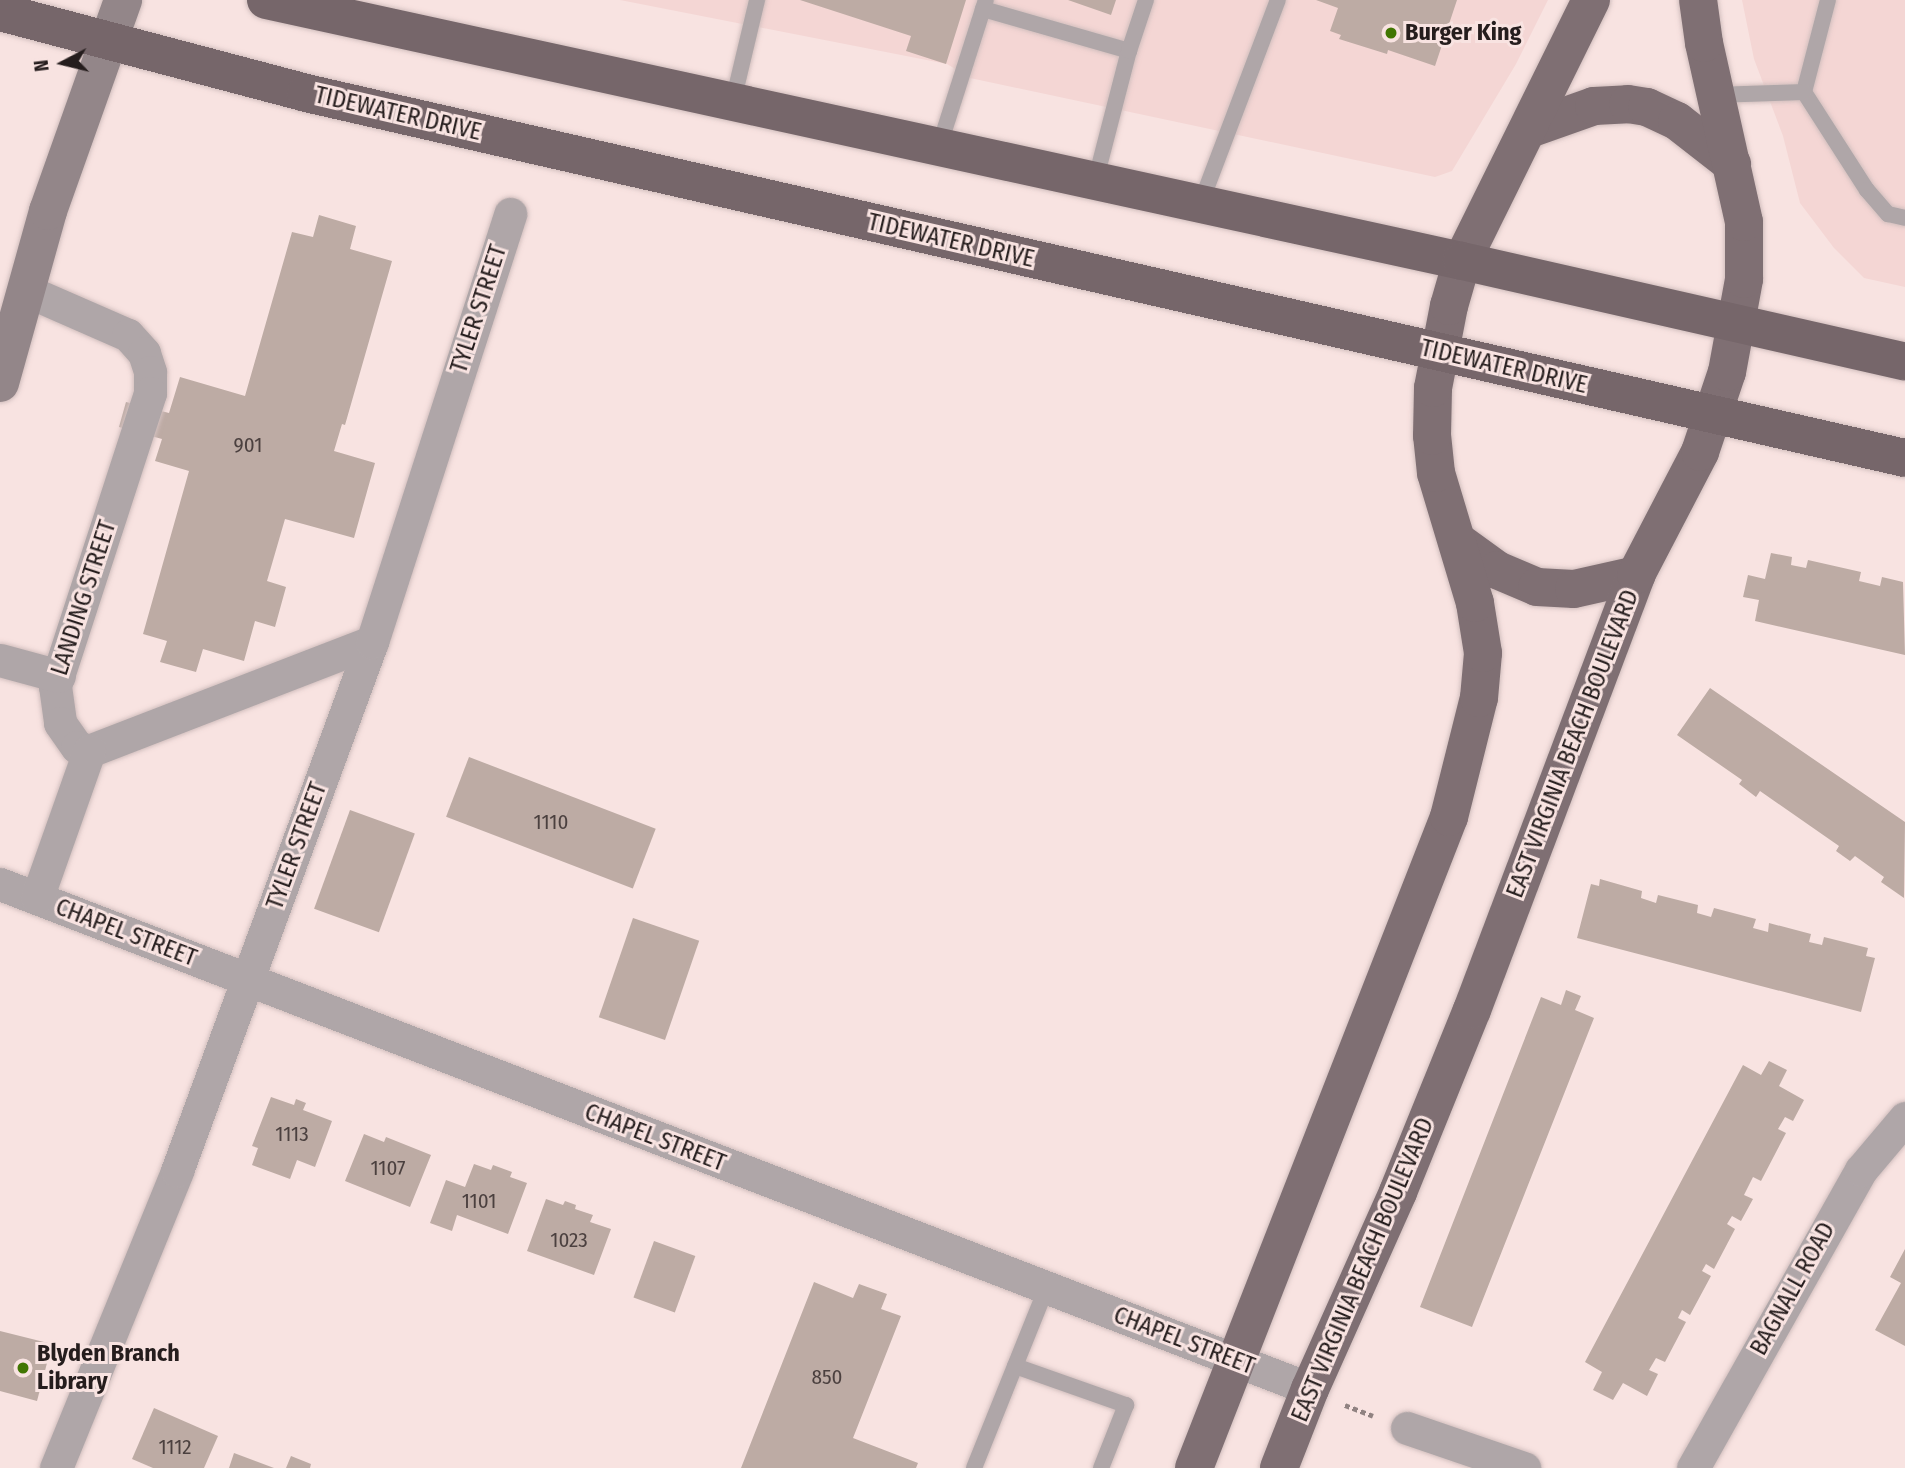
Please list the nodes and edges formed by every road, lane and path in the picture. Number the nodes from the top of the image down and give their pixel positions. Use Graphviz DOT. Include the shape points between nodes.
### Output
graph roads {
  1 [pos="122,0"];
  2 [pos="266,0"];
  3 [pos="757,0"];
  4 [pos="1146,0"];
  5 [pos="1278,0"];
  6 [pos="1591,0"];
  7 [pos="1698,0"];
  8 [pos="1828,0"];
  9 [pos="985,5"];
  10 [pos="0,12"];
  11 [pos="109,41"];
  12 [pos="1129,51"];
  13 [pos="1804,92"];
  14 [pos="1715,95"];
  15 [pos="732,104"];
  16 [pos="1529,129"];
  17 [pos="939,148"];
  18 [pos="1732,164"];
  19 [pos="1095,182"];
  20 [pos="1200,205"];
  21 [pos="510,214"];
  22 [pos="1905,218"];
  23 [pos="1462,261"];
  24 [pos="25,290"];
  25 [pos="1738,324"];
  26 [pos="1440,352"];
  27 [pos="1905,362"];
  28 [pos="0,383"];
  29 [pos="1714,414"];
  30 [pos="1905,458"];
  31 [pos="1457,541"];
  32 [pos="1636,575"];
  33 [pos="373,642"];
  34 [pos="0,660"];
  35 [pos="59,676"];
  36 [pos="89,751"];
  37 [pos="0,884"];
  38 [pos="37,898"];
  39 [pos="247,980"];
  40 [pos="1905,1118"];
  41 [pos="1046,1289"];
  42 [pos="1234,1360"];
  43 [pos="1016,1366"];
  44 [pos="1310,1389"];
  45 [pos="1407,1428"];
  46 [pos="56,1468"];
  47 [pos="974,1468"];
  48 [pos="1101,1468"];
  49 [pos="1194,1468"];
  50 [pos="1279,1468"];
  51 [pos="1524,1468"];
  52 [pos="1693,1468"];
  1 -- 11 [label="main road"];
  2 -- 15 [label="highway"];
  3 -- 15 [label="lane"];
  4 -- 12 [label="lane"];
  5 -- 20 [label="lane"];
  6 -- 16 [label="main road"];
  7 -- 14 [label="main road, EAST VIRGINIA BEACH BOULEVARD"];
  8 -- 13 [label="lane"];
  9 -- 12 [label="lane"];
  9 -- 17 [label="lane"];
  10 -- 11 [label="highway, TIDEWATER DRIVE"];
  11 -- 24 [label="main road"];
  11 -- 26 [label="highway, TIDEWATER DRIVE" via="306,93"];
  12 -- 19 [label="lane"];
  13 -- 14 [label="lane"];
  13 -- 22 [label="lane" via="1867,190 1888,214"];
  14 -- 18 [label="main road, EAST VIRGINIA BEACH BOULEVARD"];
  15 -- 17 [label="highway"];
  16 -- 18 [label="main road" via="1594,106 1647,107 1677,121"];
  16 -- 23 [label="main road"];
  17 -- 19 [label="highway"];
  18 -- 25 [label="main road, EAST VIRGINIA BEACH BOULEVARD" via="1745,247"];
  19 -- 20 [label="highway"];
  20 -- 23 [label="highway"];
  21 -- 33 [label="street, TYLER STREET"];
  23 -- 25 [label="highway"];
  23 -- 26 [label="main road"];
  24 -- 28 [label="main road"];
  24 -- 35 [label="street, LANDING STREET" via="128,335 144,353 150,372 150,393"];
  25 -- 27 [label="highway"];
  25 -- 29 [label="main road, EAST VIRGINIA BEACH BOULEVARD"];
  26 -- 29 [label="highway, TIDEWATER DRIVE"];
  26 -- 31 [label="main road" via="1433,388 1432,436 1442,500"];
  29 -- 30 [label="highway, TIDEWATER DRIVE"];
  29 -- 32 [label="main road, EAST VIRGINIA BEACH BOULEVARD" via="1681,492"];
  31 -- 32 [label="main road" via="1497,570 1537,587 1574,589"];
  31 -- 42 [label="main road" via="1475,603 1483,653 1479,698 1449,817"];
  32 -- 44 [label="main road, EAST VIRGINIA BEACH BOULEVARD" via="1472,1010"];
  33 -- 36 [label="street"];
  33 -- 39 [label="street, TYLER STREET"];
  34 -- 35 [label="street"];
  35 -- 36 [label="street, LANDING STREET" via="55,686 60,723 76,747"];
  36 -- 38 [label="street"];
  37 -- 38 [label="street, CHAPEL STREET"];
  38 -- 39 [label="street, CHAPEL STREET"];
  39 -- 41 [label="street, CHAPEL STREET"];
  39 -- 46 [label="street, TYLER STREET" via="177,1171"];
  40 -- 52 [label="street, BAGNALL ROAD" via="1861,1170"];
  41 -- 42 [label="street, CHAPEL STREET"];
  41 -- 43 [label="lane"];
  42 -- 44 [label="street, CHAPEL STREET"];
  42 -- 49 [label="main road"];
  43 -- 47 [label="lane"];
  43 -- 48 [label="lane" via="1125,1405"];
  44 -- 45 [label="path"];
  44 -- 50 [label="main road, EAST VIRGINIA BEACH BOULEVARD"];
  45 -- 51 [label="street"];
}
